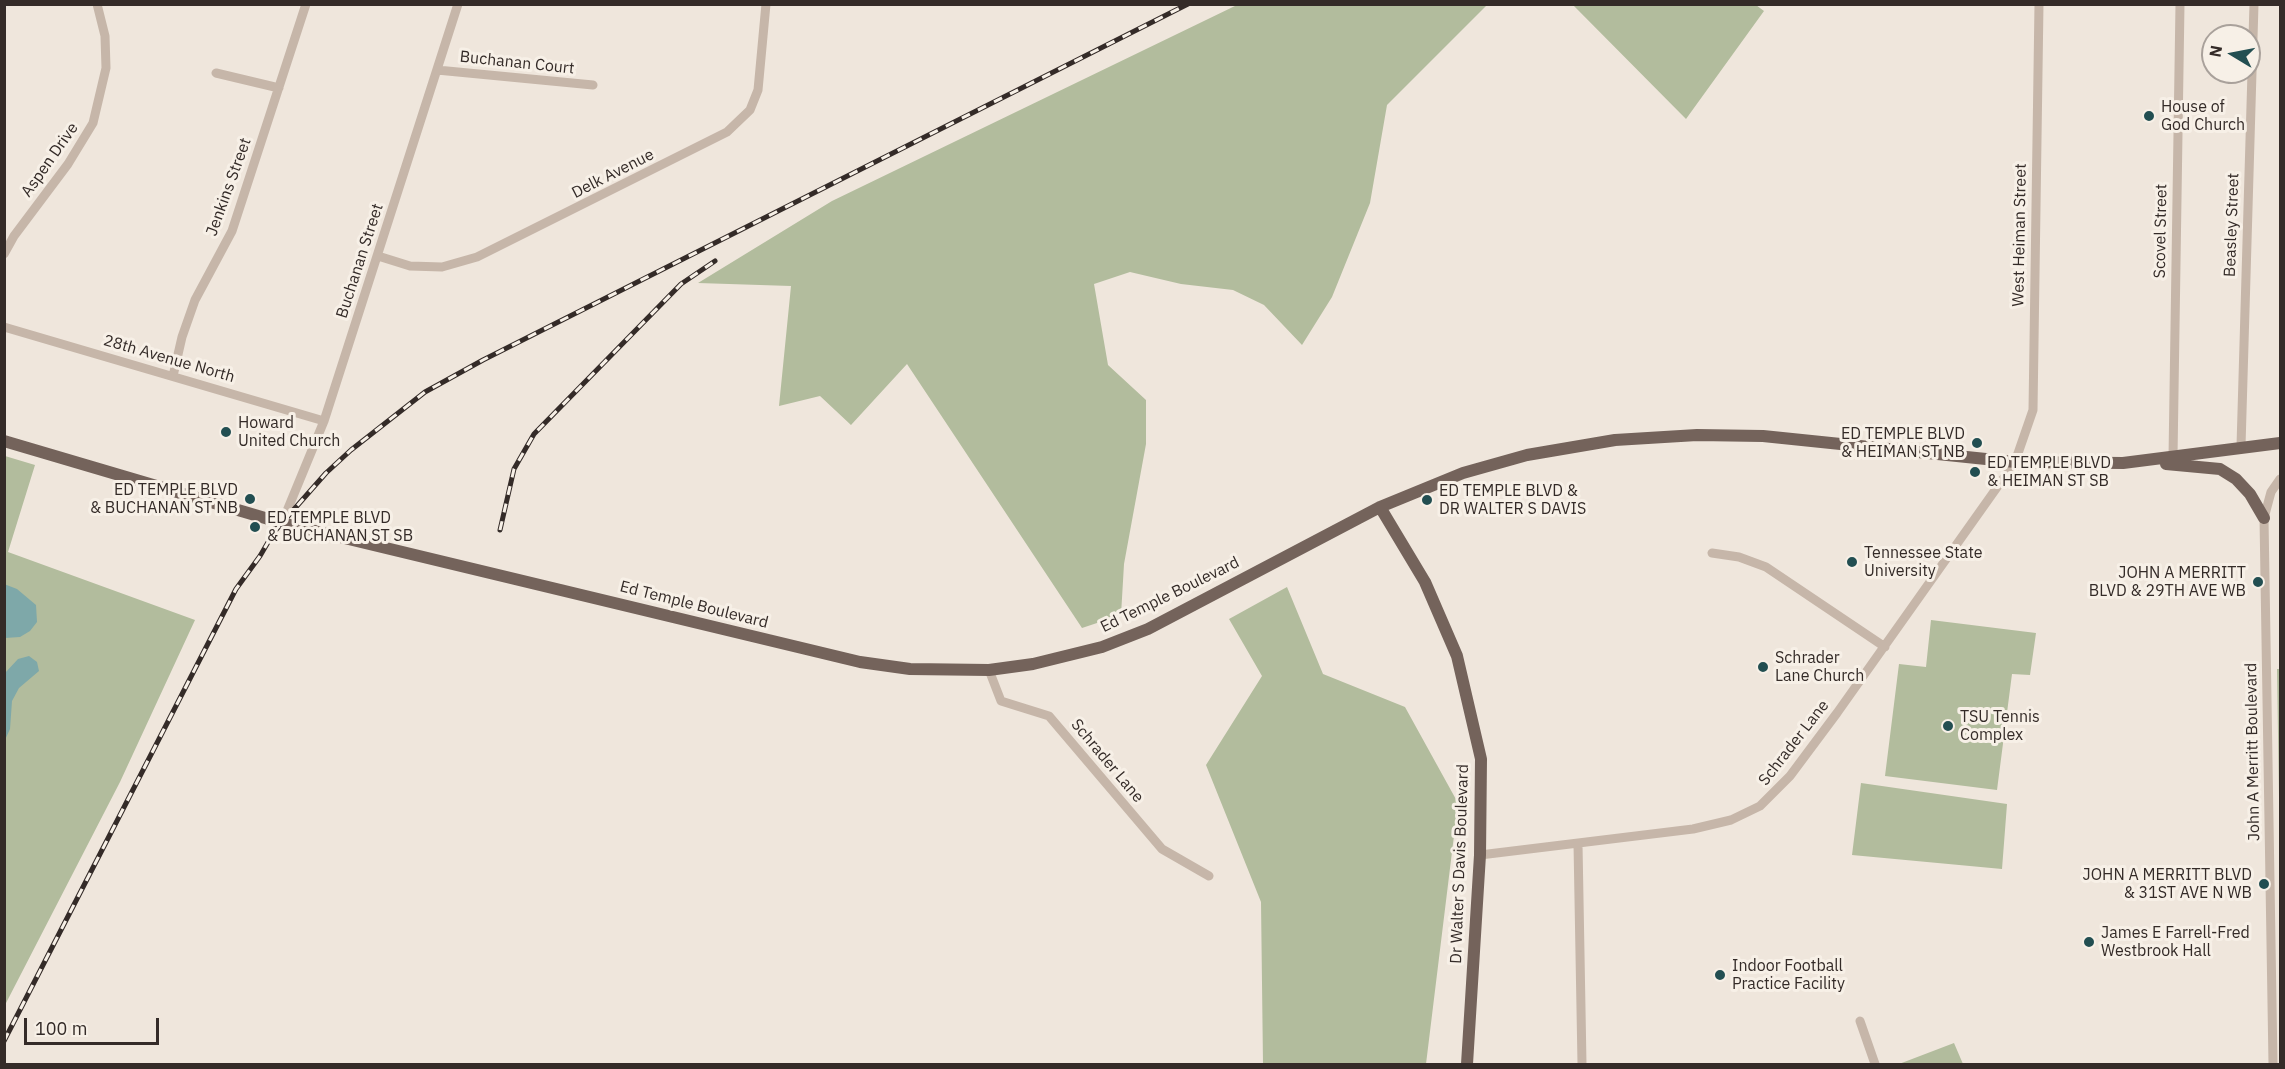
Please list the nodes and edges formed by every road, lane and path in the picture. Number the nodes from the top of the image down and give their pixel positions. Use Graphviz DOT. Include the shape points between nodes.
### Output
graph roads {
  1 [pos="97,4"];
  2 [pos="306,4"];
  3 [pos="458,4"];
  4 [pos="766,4"];
  5 [pos="2040,4"];
  6 [pos="2180,4"];
  7 [pos="2254,4"];
  8 [pos="437,70"];
  9 [pos="216,73"];
  10 [pos="593,85"];
  11 [pos="279,88"];
  12 [pos="4,254"];
  13 [pos="378,256"];
  14 [pos="4,327"];
  15 [pos="172,375"];
  16 [pos="324,421"];
  17 [pos="4,441"];
  18 [pos="2280,443"];
  19 [pos="2241,447"];
  20 [pos="2173,457"];
  21 [pos="2015,462"];
  22 [pos="2123,463"];
  23 [pos="2280,478"];
  24 [pos="1380,507"];
  25 [pos="2264,518"];
  26 [pos="282,523"];
  27 [pos="1712,553"];
  28 [pos="1885,647"];
  29 [pos="989,670"];
  30 [pos="1578,844"];
  31 [pos="1480,855"];
  32 [pos="1209,876"];
  33 [pos="2275,899"];
  34 [pos="1860,1021"];
  35 [pos="2276,1048"];
  36 [pos="1467,1065"];
  37 [pos="1582,1065"];
  38 [pos="1875,1065"];
  39 [pos="2273,1065"];
  1 -- 12 [label="street, Aspen Drive" via="105,36 106,68 93,123 79,149"];
  2 -- 11 [label="street, Jenkins Street"];
  3 -- 8 [label="street, Buchanan Street"];
  4 -- 13 [label="street, Delk Avenue" via="758,90 750,110 727,132 477,257 442,267 410,266"];
  5 -- 21 [label="street, West Heiman Street" via="2033,410"];
  6 -- 20 [label="street, Scovel Street"];
  7 -- 19 [label="street, Beasley Street"];
  8 -- 10 [label="street, Buchanan Court"];
  8 -- 13 [label="street, Buchanan Street"];
  9 -- 11 [label="street"];
  11 -- 15 [label="street, Jenkins Street" via="232,231 191,309"];
  13 -- 16 [label="street, Buchanan Street"];
  14 -- 15 [label="street, 28th Avenue North"];
  15 -- 16 [label="street, 28th Avenue North"];
  16 -- 26 [label="street, Buchanan Street"];
  17 -- 26 [label="main road, Ed Temple Boulevard"];
  18 -- 19 [label="main road, Ed Temple Boulevard"];
  19 -- 20 [label="main road, Ed Temple Boulevard"];
  20 -- 22 [label="main road, Ed Temple Boulevard"];
  21 -- 22 [label="main road, Ed Temple Boulevard"];
  21 -- 24 [label="main road, Ed Temple Boulevard" via="1762,436 1655,436 1527,455 1463,472"];
  21 -- 28 [label="street, Schrader Lane"];
  22 -- 25 [label="main road" via="2220,469 2250,494"];
  23 -- 25 [label="street, John A Merritt Boulevard" via="2271,492"];
  24 -- 29 [label="main road, Ed Temple Boulevard" via="1148,629 1102,647"];
  24 -- 31 [label="main road, Dr Walter S Davis Boulevard" via="1425,582 1457,656 1481,759"];
  25 -- 33 [label="street, John A Merritt Boulevard"];
  26 -- 29 [label="main road, Ed Temple Boulevard" via="860,662 910,669"];
  27 -- 28 [label="street" via="1766,567"];
  28 -- 30 [label="street, Schrader Lane" via="1790,776 1760,806 1709,825"];
  29 -- 32 [label="street, Schrader Lane" via="1001,701 1049,716 1162,849"];
  30 -- 31 [label="street, Schrader Lane"];
  30 -- 37 [label="street"];
  31 -- 36 [label="main road, Dr Walter S Davis Boulevard"];
  33 -- 35 [label="street, John A Merritt Boulevard"];
  34 -- 38 [label="street"];
  35 -- 39 [label="street, John A Merritt Boulevard"];
}
